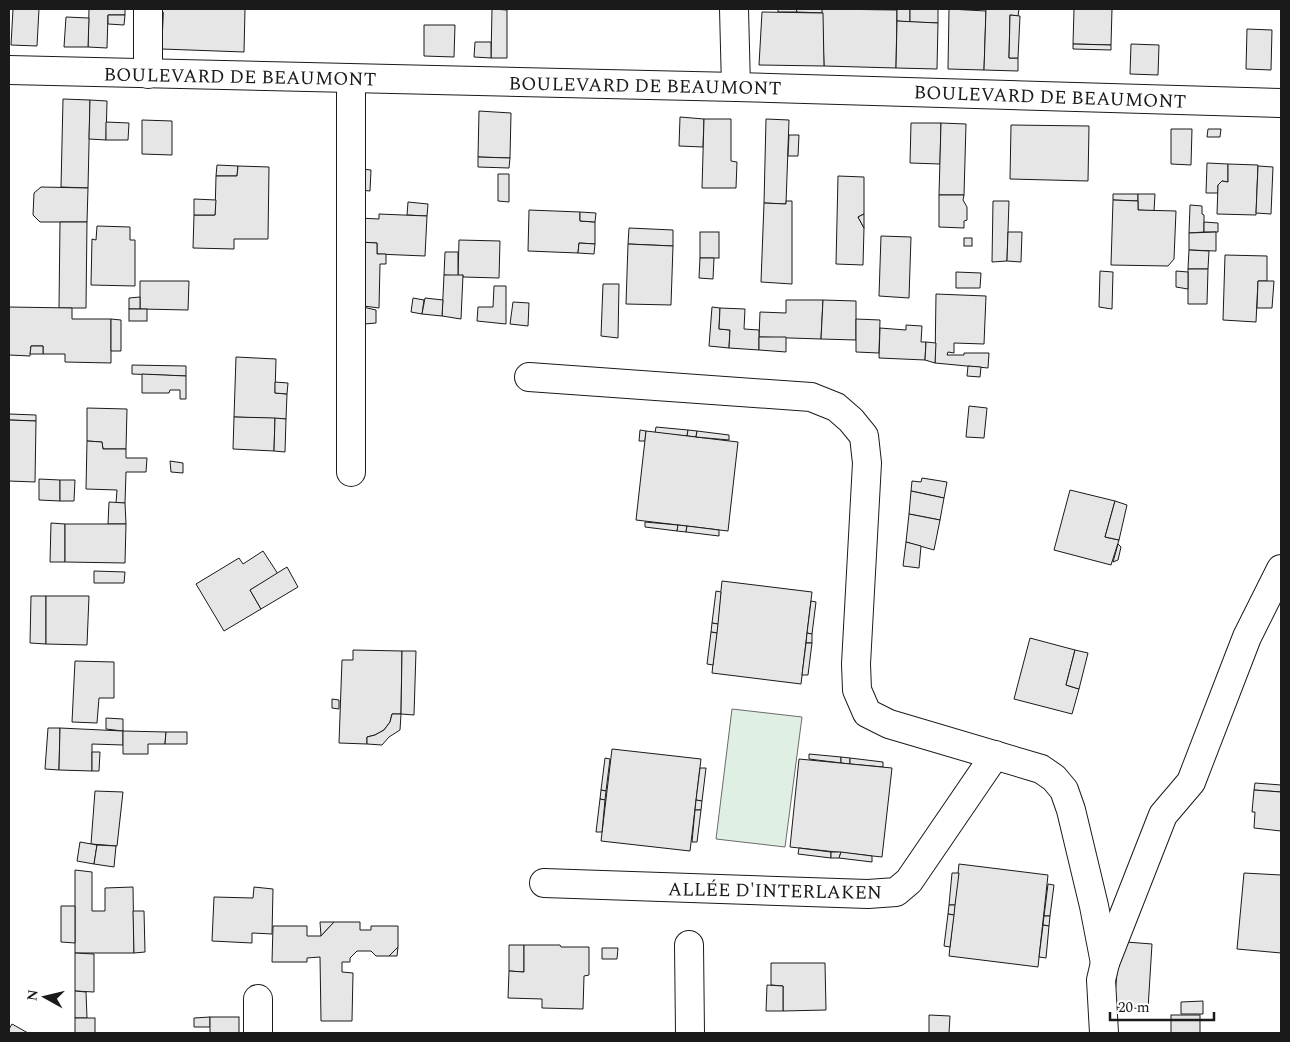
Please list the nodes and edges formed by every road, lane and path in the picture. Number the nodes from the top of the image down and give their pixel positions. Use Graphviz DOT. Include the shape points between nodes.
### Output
graph roads {
  1 [pos="148,9"];
  2 [pos="734,9"];
  3 [pos="9,70"];
  4 [pos="148,74"];
  5 [pos="352,78"];
  6 [pos="736,87"];
  7 [pos="1281,103"];
  8 [pos="529,377"];
  9 [pos="350,472"];
  10 [pos="1281,569"];
  11 [pos="995,755"];
  12 [pos="544,883"];
  13 [pos="689,945"];
  14 [pos="1105,963"];
  15 [pos="258,999"];
  16 [pos="258,1033"];
  17 [pos="690,1033"];
  18 [pos="1104,1033"];
  1 -- 4 [label="street"];
  2 -- 6 [label="street"];
  3 -- 4 [label="street, BOULEVARD DE BEAUMONT"];
  4 -- 5 [label="street, BOULEVARD DE BEAUMONT"];
  5 -- 6 [label="street, BOULEVARD DE BEAUMONT"];
  5 -- 9 [label="street"];
  6 -- 7 [label="street, BOULEVARD DE BEAUMONT"];
  8 -- 11 [label="street" via="811,397 836,407 864,436 867,463 856,664 857,690 863,705 867,713 889,724"];
  10 -- 14 [label="street" via="1247,637 1191,782 1162,815"];
  11 -- 12 [label="street, ALLÉE D'INTERLAKEN" via="908,881 896,892 868,894"];
  11 -- 14 [label="street" via="1040,769 1064,790"];
  13 -- 17 [label="street"];
  14 -- 18 [label="street" via="1101,980"];
  15 -- 16 [label="street"];
}
